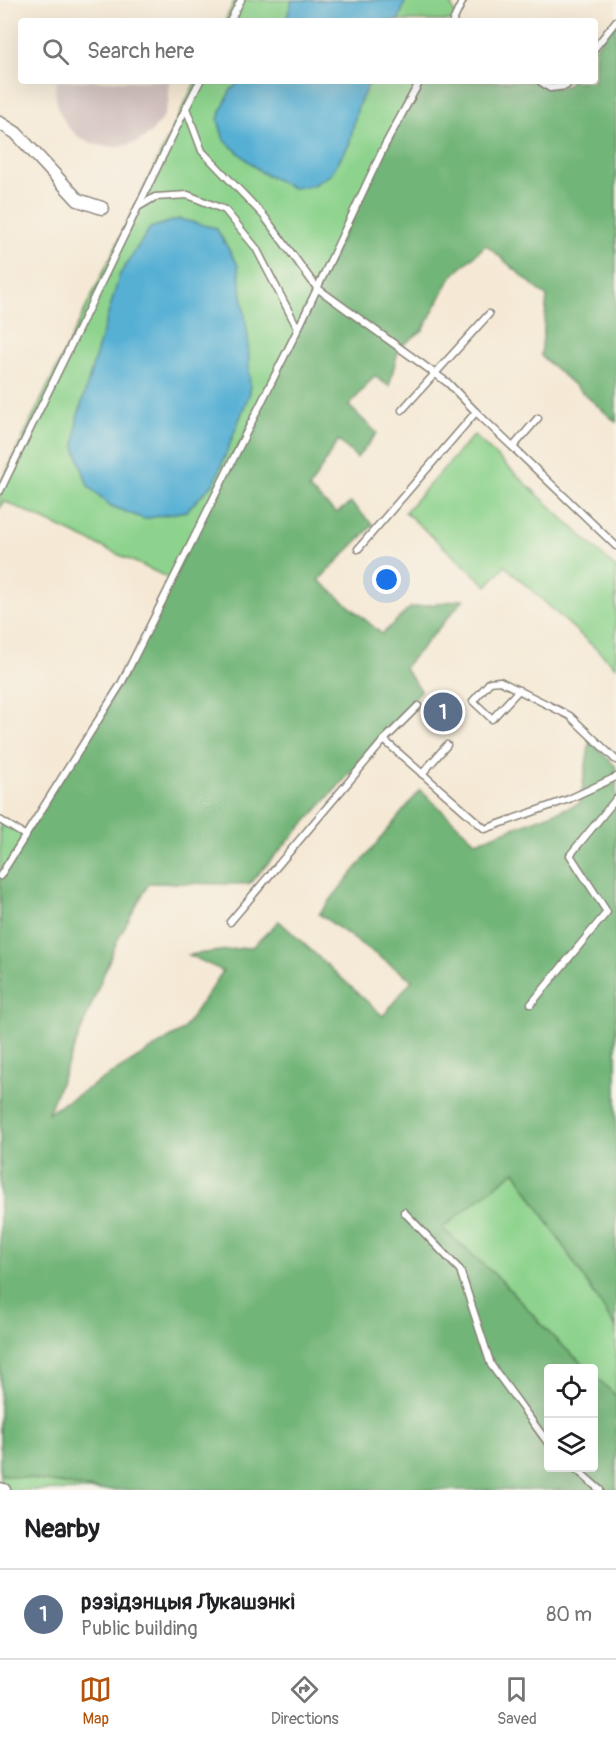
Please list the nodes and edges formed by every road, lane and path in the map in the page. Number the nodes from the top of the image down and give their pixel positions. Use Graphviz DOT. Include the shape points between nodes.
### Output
graph roads {
  1 [pos="240,0"];
  2 [pos="463,0"];
  3 [pos="231,18"];
  4 [pos="454,18"];
  5 [pos="616,21"];
  6 [pos="598,44"];
  7 [pos="198,84"];
  8 [pos="418,84"];
  9 [pos="544,84"];
  10 [pos="568,84"];
  11 [pos="186,108"];
  12 [pos="0,123"];
  13 [pos="138,207"];
  14 [pos="102,208"];
  15 [pos="317,288"];
  16 [pos="489,314"];
  17 [pos="298,329"];
  18 [pos="435,374"];
  19 [pos="402,410"];
  20 [pos="476,412"];
  21 [pos="538,418"];
  22 [pos="513,447"];
  23 [pos="0,491"];
  24 [pos="616,546"];
  25 [pos="358,549"];
  26 [pos="519,690"];
  27 [pos="418,706"];
  28 [pos="384,740"];
  29 [pos="447,745"];
  30 [pos="616,760"];
  31 [pos="422,774"];
  32 [pos="616,777"];
  33 [pos="616,799"];
  34 [pos="0,820"];
  35 [pos="26,836"];
  36 [pos="0,876"];
  37 [pos="230,922"];
  38 [pos="531,1004"];
  39 [pos="404,1212"];
  40 [pos="544,1436"];
  41 [pos="580,1472"];
  42 [pos="600,1490"];
  1 -- 3 [label="lane"];
  2 -- 4 [label="lane"];
  5 -- 6 [label="lane"];
  7 -- 11 [label="lane"];
  8 -- 15 [label="lane"];
  9 -- 10 [label="lane" via="550,88"];
  11 -- 13 [label="lane"];
  11 -- 15 [label="lane" via="202,151 264,216"];
  12 -- 14 [label="street" via="16,133 78,200"];
  13 -- 17 [label="lane" via="154,198 188,195 225,210 256,248"];
  13 -- 23 [label="lane"];
  15 -- 17 [label="lane"];
  15 -- 18 [label="lane"];
  16 -- 18 [label="lane"];
  17 -- 35 [label="lane" via="121,684"];
  18 -- 19 [label="lane"];
  18 -- 20 [label="lane"];
  20 -- 22 [label="lane"];
  20 -- 25 [label="lane"];
  21 -- 22 [label="lane"];
  22 -- 24 [label="lane"];
  26 -- 26 [label="lane" via="501,681 490,682 472,701 492,719"];
  26 -- 30 [label="lane" via="570,717"];
  27 -- 28 [label="lane"];
  28 -- 31 [label="lane"];
  28 -- 37 [label="lane"];
  29 -- 31 [label="lane"];
  31 -- 32 [label="lane" via="485,829"];
  33 -- 38 [label="lane" via="570,855 608,912"];
  34 -- 35 [label="lane"];
  35 -- 36 [label="lane"];
  39 -- 40 [label="lane" via="460,1270 490,1365"];
  41 -- 42 [label="lane"];
}
